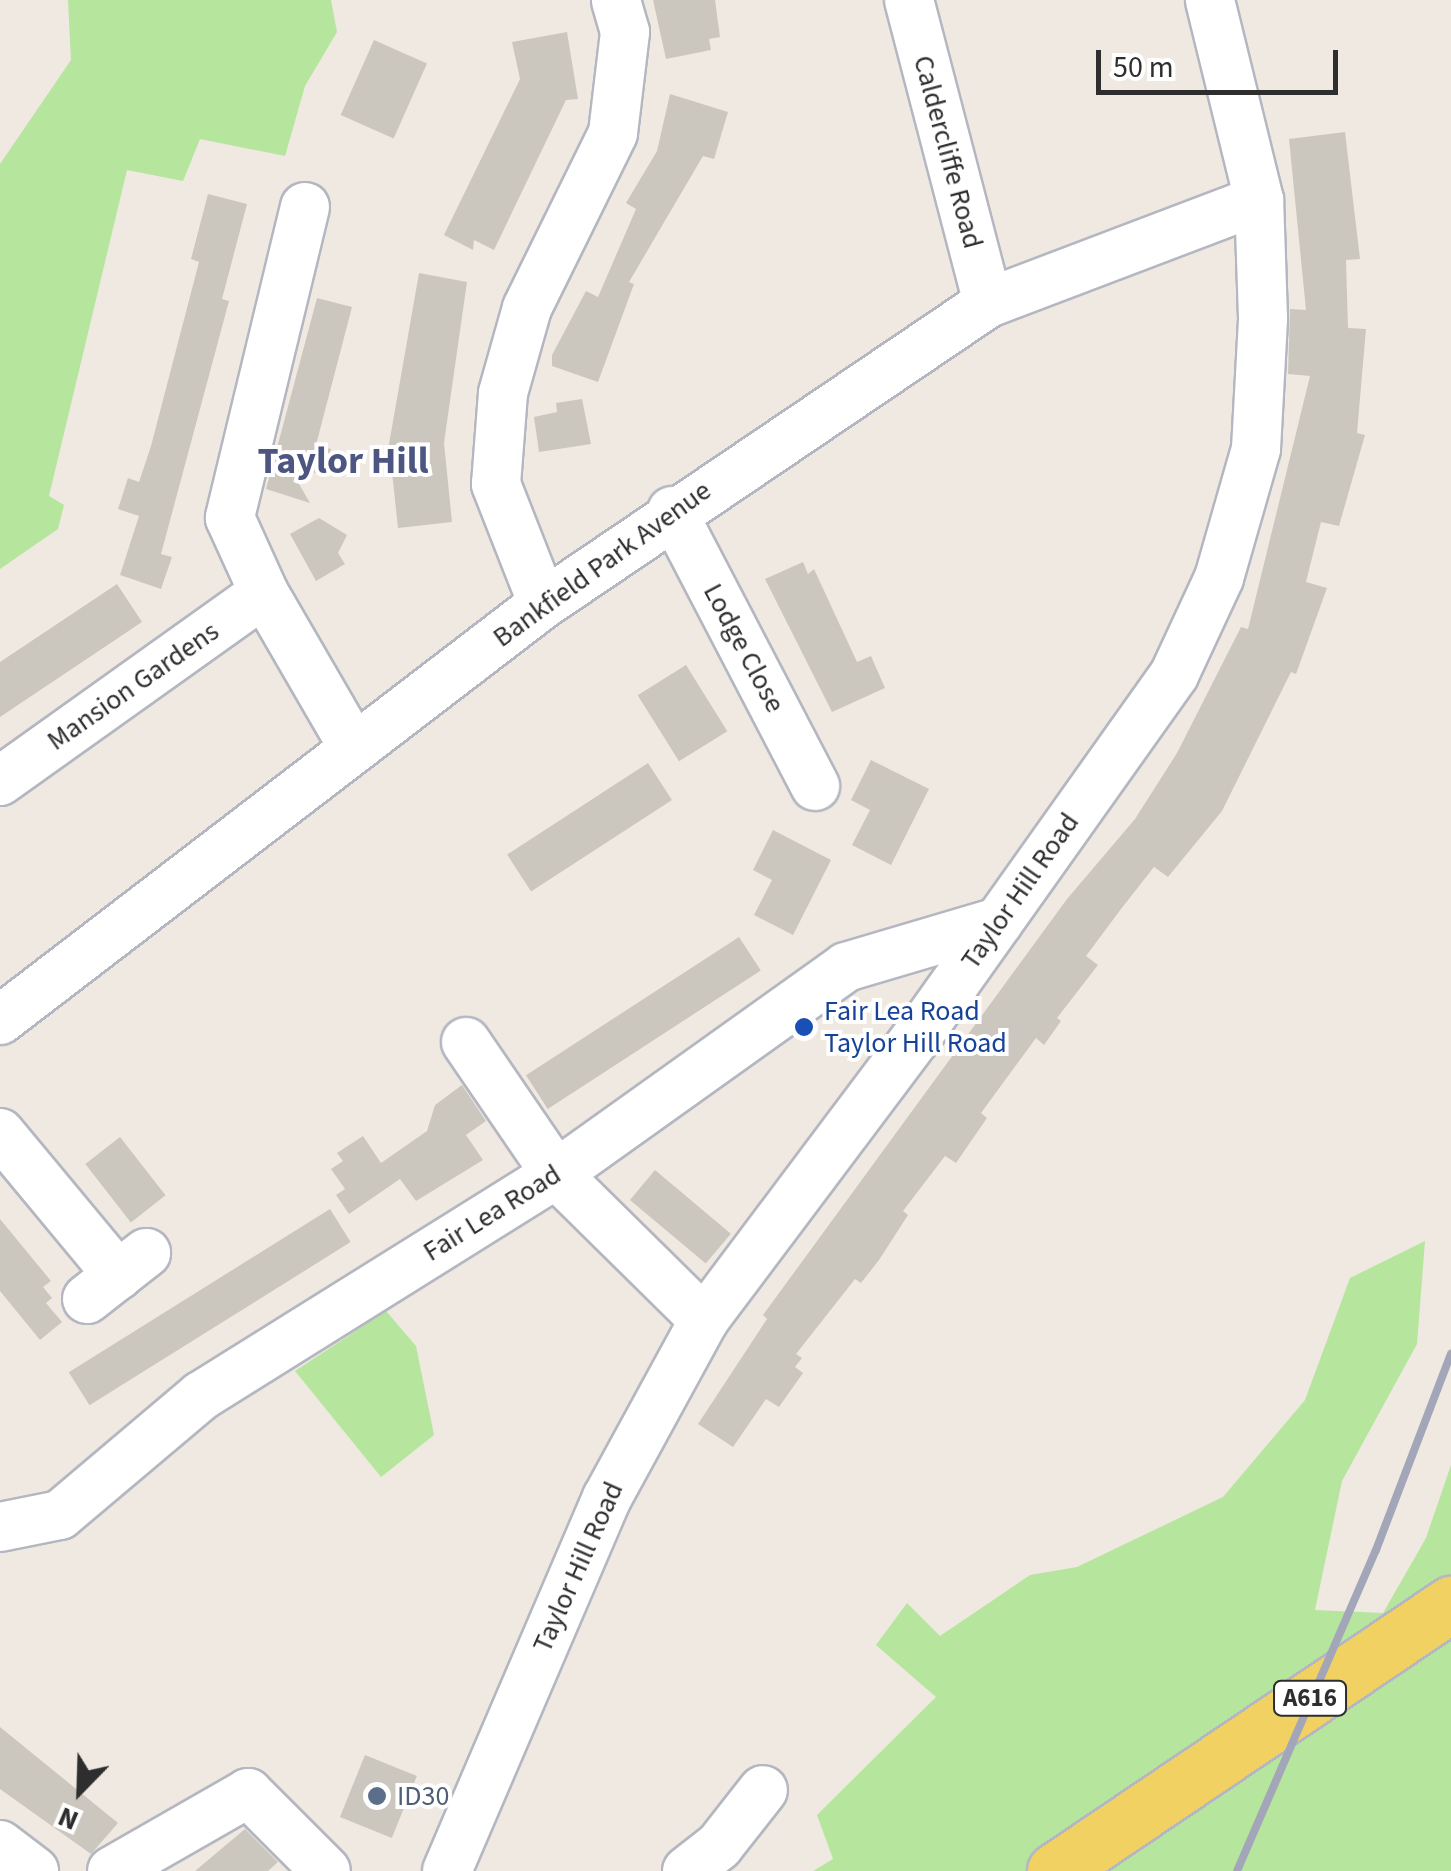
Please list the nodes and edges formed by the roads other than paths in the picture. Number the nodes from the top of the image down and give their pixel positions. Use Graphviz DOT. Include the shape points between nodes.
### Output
graph roads {
  1 [pos="616,0"];
  2 [pos="908,0"];
  3 [pos="1210,0"];
  4 [pos="1259,200"];
  5 [pos="305,207"];
  6 [pos="988,303"];
  7 [pos="672,511"];
  8 [pos="264,593"];
  9 [pos="543,604"];
  10 [pos="354,748"];
  11 [pos="816,786"];
  12 [pos="7,788"];
  13 [pos="998,922"];
  14 [pos="0,1020"];
  15 [pos="466,1042"];
  16 [pos="0,1132"];
  17 [pos="556,1174"];
  18 [pos="117,1276"];
  19 [pos="704,1320"];
  20 [pos="0,1526"];
  21 [pos="1451,1604"];
  22 [pos="763,1790"];
  23 [pos="0,1845"];
  24 [pos="34,1871"];
  25 [pos="112,1871"];
  26 [pos="326,1871"];
  27 [pos="447,1871"];
  28 [pos="687,1871"];
  29 [pos="1055,1871"];
  1 -- 9 [label="street" via="625,32 613,133 527,308 504,393 496,484"];
  2 -- 6 [label="street, Caldercliffe Road"];
  3 -- 4 [label="street, Taylor Hill Road"];
  4 -- 6 [label="street, Bankfield Park Avenue"];
  4 -- 13 [label="street, Taylor Hill Road" via="1263,318 1256,449 1219,578 1174,675"];
  5 -- 8 [label="street" via="231,500 234,533"];
  6 -- 7 [label="street, Bankfield Park Avenue"];
  7 -- 9 [label="street, Bankfield Park Avenue"];
  7 -- 11 [label="street, Lodge Close"];
  8 -- 10 [label="street"];
  8 -- 12 [label="street, Mansion Gardens"];
  9 -- 10 [label="street, Bankfield Park Avenue"];
  10 -- 14 [label="street, Bankfield Park Avenue"];
  13 -- 17 [label="street, Fair Lea Road" via="846,966"];
  13 -- 19 [label="street, Taylor Hill Road"];
  15 -- 17 [label="street"];
  16 -- 18 [label="street"];
  17 -- 19 [label="street"];
  17 -- 20 [label="street, Fair Lea Road" via="201,1396 60,1515"];
  19 -- 27 [label="street, Taylor Hill Road" via="608,1498"];
  21 -- 29 [label="main road, A616"];
  22 -- 28 [label="street" via="719,1846"];
  23 -- 24 [label="street"];
  25 -- 26 [label="street" via="248,1793"];
}
